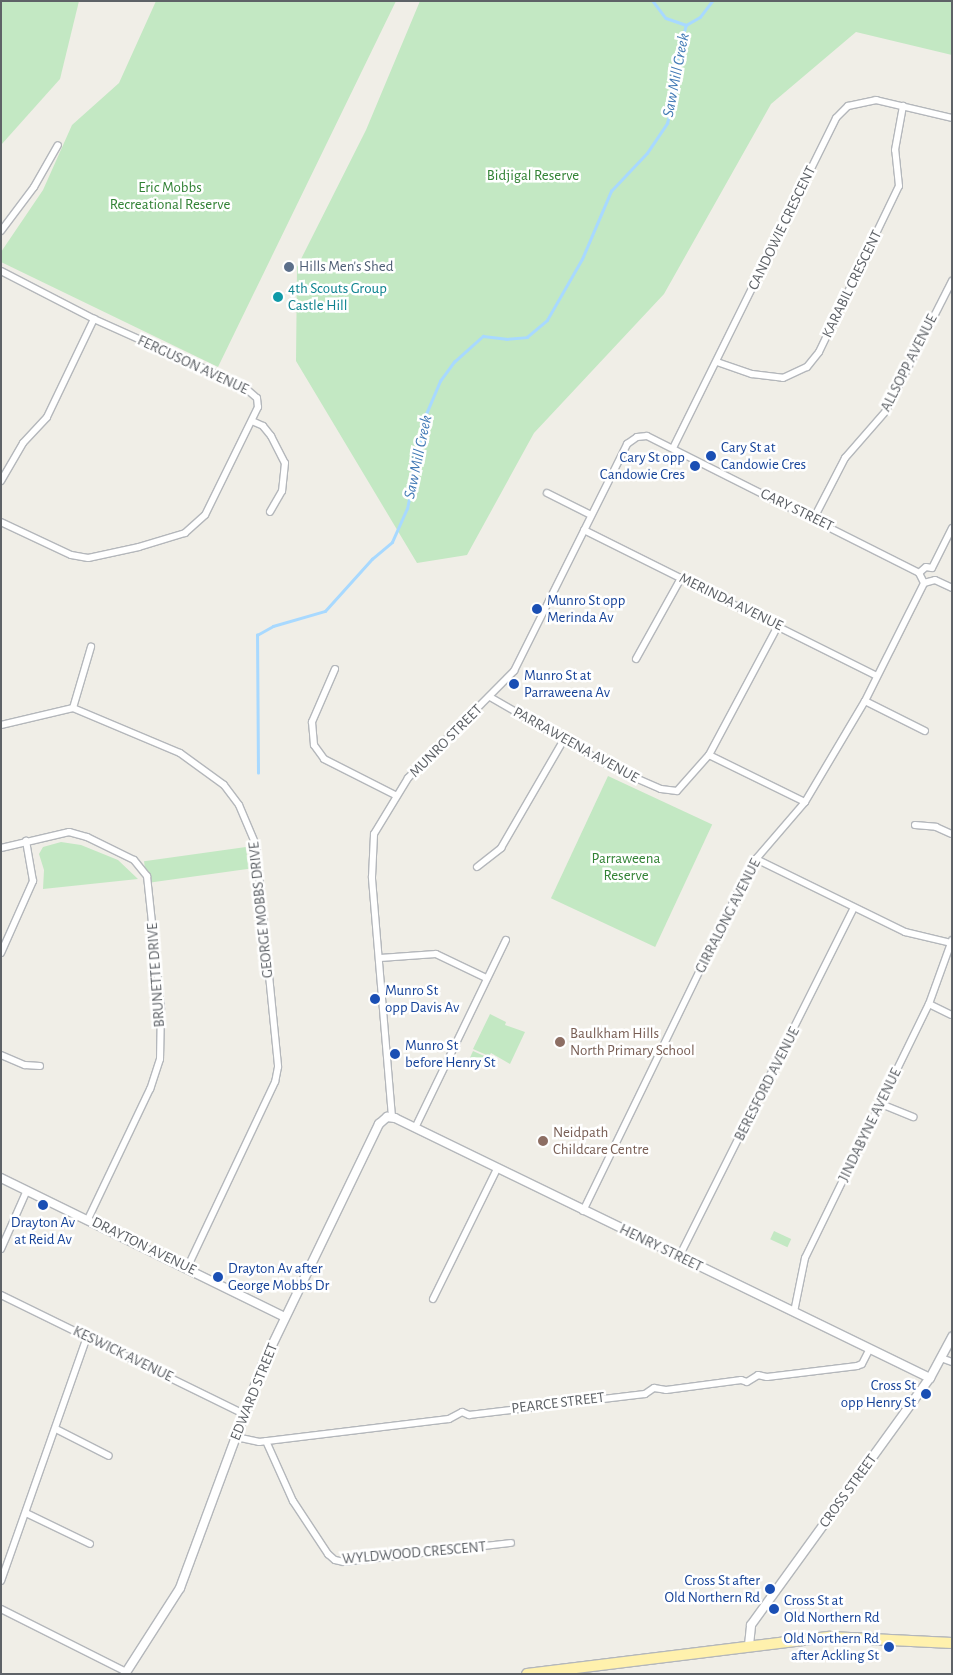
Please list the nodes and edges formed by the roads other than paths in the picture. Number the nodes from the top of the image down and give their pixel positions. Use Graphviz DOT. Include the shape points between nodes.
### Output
graph roads {
  1 [pos="903,106"];
  2 [pos="952,118"];
  3 [pos="58,145"];
  4 [pos="1,231"];
  5 [pos="1,271"];
  6 [pos="952,281"];
  7 [pos="94,319"];
  8 [pos="717,362"];
  9 [pos="252,420"];
  10 [pos="673,448"];
  11 [pos="1,481"];
  12 [pos="547,493"];
  13 [pos="270,512"];
  14 [pos="591,515"];
  15 [pos="814,518"];
  16 [pos="1,522"];
  17 [pos="952,528"];
  18 [pos="584,530"];
  19 [pos="932,568"];
  20 [pos="919,573"];
  21 [pos="681,578"];
  22 [pos="935,580"];
  23 [pos="924,583"];
  24 [pos="952,588"];
  25 [pos="778,626"];
  26 [pos="92,648"];
  27 [pos="636,658"];
  28 [pos="334,670"];
  29 [pos="876,676"];
  30 [pos="490,697"];
  31 [pos="865,701"];
  32 [pos="73,708"];
  33 [pos="1,724"];
  34 [pos="925,731"];
  35 [pos="563,741"];
  36 [pos="709,755"];
  37 [pos="395,795"];
  38 [pos="805,802"];
  39 [pos="915,824"];
  40 [pos="952,834"];
  41 [pos="26,841"];
  42 [pos="1,848"];
  43 [pos="756,859"];
  44 [pos="477,867"];
  45 [pos="853,909"];
  46 [pos="506,940"];
  47 [pos="951,941"];
  48 [pos="1,953"];
  49 [pos="380,958"];
  50 [pos="486,978"];
  51 [pos="930,1004"];
  52 [pos="952,1015"];
  53 [pos="1,1055"];
  54 [pos="40,1066"];
  55 [pos="881,1104"];
  56 [pos="914,1116"];
  57 [pos="392,1118"];
  58 [pos="415,1128"];
  59 [pos="497,1168"];
  60 [pos="1,1178"];
  61 [pos="27,1190"];
  62 [pos="583,1211"];
  63 [pos="88,1219"];
  64 [pos="1,1249"];
  65 [pos="679,1257"];
  66 [pos="187,1268"];
  67 [pos="1,1294"];
  68 [pos="433,1300"];
  69 [pos="794,1312"];
  70 [pos="285,1317"];
  71 [pos="87,1337"];
  72 [pos="952,1337"];
  73 [pos="869,1350"];
  74 [pos="941,1358"];
  75 [pos="952,1362"];
  76 [pos="930,1378"];
  77 [pos="244,1414"];
  78 [pos="56,1429"];
  79 [pos="236,1437"];
  80 [pos="266,1441"];
  81 [pos="109,1456"];
  82 [pos="26,1513"];
  83 [pos="512,1543"];
  84 [pos="90,1544"];
  85 [pos="1,1581"];
  86 [pos="1,1608"];
  87 [pos="952,1643"];
  88 [pos="749,1645"];
  89 [pos="126,1673"];
  90 [pos="527,1674"];
  1 -- 2 [label="street, CANDOWIE CRESCENT"];
  1 -- 8 [label="street, CANDOWIE CRESCENT" via="876,100 859,102 836,118"];
  1 -- 8 [label="street, KARABIL CRESCENT" via="895,150 899,186 819,352 807,367 783,378 752,374"];
  3 -- 4 [label="street" via="34,186"];
  5 -- 7 [label="street, FERGUSON AVENUE"];
  6 -- 15 [label="street, ALLSOPP AVENUE" via="886,411 844,458"];
  7 -- 9 [label="street, FERGUSON AVENUE" via="251,391 258,407"];
  7 -- 11 [label="street" via="47,416 23,443"];
  8 -- 10 [label="street, CANDOWIE CRESCENT"];
  9 -- 13 [label="street" via="272,436 285,463 285,482"];
  9 -- 16 [label="street, FERGUSON AVENUE" via="205,515 176,537 98,557 80,557"];
  10 -- 14 [label="street, MUNRO STREET" via="647,436 631,440"];
  10 -- 15 [label="street, CARY STREET"];
  12 -- 14 [label="street"];
  14 -- 18 [label="street, MUNRO STREET"];
  15 -- 20 [label="street, CARY STREET"];
  17 -- 19 [label="street"];
  18 -- 21 [label="street, MERINDA AVENUE"];
  18 -- 30 [label="street, MUNRO STREET" via="520,660"];
  19 -- 20 [label="street" via="923,568"];
  19 -- 22 [label="street"];
  20 -- 23 [label="street"];
  21 -- 25 [label="street, MERINDA AVENUE"];
  21 -- 27 [label="street"];
  22 -- 23 [label="street"];
  22 -- 24 [label="street"];
  23 -- 29 [label="street, GIRRALONG AVENUE"];
  25 -- 29 [label="street, MERINDA AVENUE"];
  25 -- 36 [label="street, PARRAWEENA AVENUE"];
  26 -- 32 [label="street"];
  28 -- 37 [label="street" via="312,722 314,745 324,759"];
  29 -- 31 [label="street, GIRRALONG AVENUE"];
  30 -- 35 [label="street, PARRAWEENA AVENUE"];
  30 -- 37 [label="street, MUNRO STREET"];
  31 -- 34 [label="street"];
  31 -- 38 [label="street, GIRRALONG AVENUE"];
  32 -- 33 [label="street"];
  32 -- 66 [label="street, GEORGE MOBBS DRIVE" via="180,753 204,769 224,785 239,806 256,845 278,1067 275,1082"];
  35 -- 36 [label="street, PARRAWEENA AVENUE" via="643,782 673,792 681,790"];
  35 -- 44 [label="street" via="501,848"];
  36 -- 38 [label="street"];
  37 -- 49 [label="street, MUNRO STREET" via="377,826 372,846"];
  38 -- 43 [label="street, GIRRALONG AVENUE"];
  39 -- 40 [label="street" via="936,826"];
  41 -- 42 [label="street, BRUNETTE DRIVE"];
  41 -- 48 [label="street" via="32,881"];
  41 -- 63 [label="street, BRUNETTE DRIVE" via="69,832 87,837 134,860 147,876 161,1008 160,1059 150,1089"];
  43 -- 45 [label="street"];
  43 -- 62 [label="street, GIRRALONG AVENUE"];
  45 -- 47 [label="street" via="906,932"];
  45 -- 65 [label="street, BERESFORD AVENUE"];
  46 -- 50 [label="street"];
  47 -- 51 [label="street, JINDABYNE AVENUE"];
  49 -- 50 [label="street" via="436,954"];
  49 -- 57 [label="street, MUNRO STREET"];
  50 -- 58 [label="street"];
  51 -- 52 [label="street"];
  51 -- 55 [label="street, JINDABYNE AVENUE"];
  53 -- 54 [label="street" via="24,1065"];
  55 -- 56 [label="street"];
  55 -- 69 [label="street, JINDABYNE AVENUE" via="805,1258"];
  57 -- 58 [label="street, HENRY STREET"];
  57 -- 70 [label="street, EDWARD STREET" via="379,1124"];
  58 -- 59 [label="street, HENRY STREET"];
  59 -- 62 [label="street, HENRY STREET"];
  59 -- 68 [label="street"];
  60 -- 61 [label="street, DRAYTON AVENUE"];
  61 -- 63 [label="street, DRAYTON AVENUE"];
  61 -- 64 [label="street"];
  62 -- 65 [label="street, HENRY STREET"];
  63 -- 66 [label="street, DRAYTON AVENUE"];
  65 -- 69 [label="street, HENRY STREET"];
  66 -- 70 [label="street, DRAYTON AVENUE"];
  67 -- 71 [label="street, KESWICK AVENUE"];
  69 -- 73 [label="street, HENRY STREET"];
  70 -- 77 [label="street, EDWARD STREET"];
  71 -- 77 [label="street, KESWICK AVENUE"];
  71 -- 78 [label="street"];
  72 -- 74 [label="street, CROSS STREET"];
  73 -- 76 [label="street, HENRY STREET"];
  73 -- 80 [label="street, PEARCE STREET" via="862,1364 857,1366 767,1377 758,1374 747,1382 741,1380 666,1390 654,1388 644,1394 469,1415 462,1412 449,1419"];
  74 -- 75 [label="street"];
  74 -- 76 [label="street, CROSS STREET"];
  76 -- 88 [label="street, CROSS STREET" via="753,1621"];
  77 -- 79 [label="street, EDWARD STREET"];
  78 -- 81 [label="street"];
  78 -- 82 [label="street"];
  79 -- 80 [label="street, PEARCE STREET" via="252,1442"];
  79 -- 89 [label="street, EDWARD STREET" via="180,1588"];
  80 -- 83 [label="street, WYLDWOOD CRESCENT" via="293,1501 335,1560"];
  82 -- 84 [label="street"];
  82 -- 85 [label="street"];
  86 -- 89 [label="street"];
  87 -- 88 [label="main road" via="830,1637"];
  88 -- 90 [label="main road"];
}
